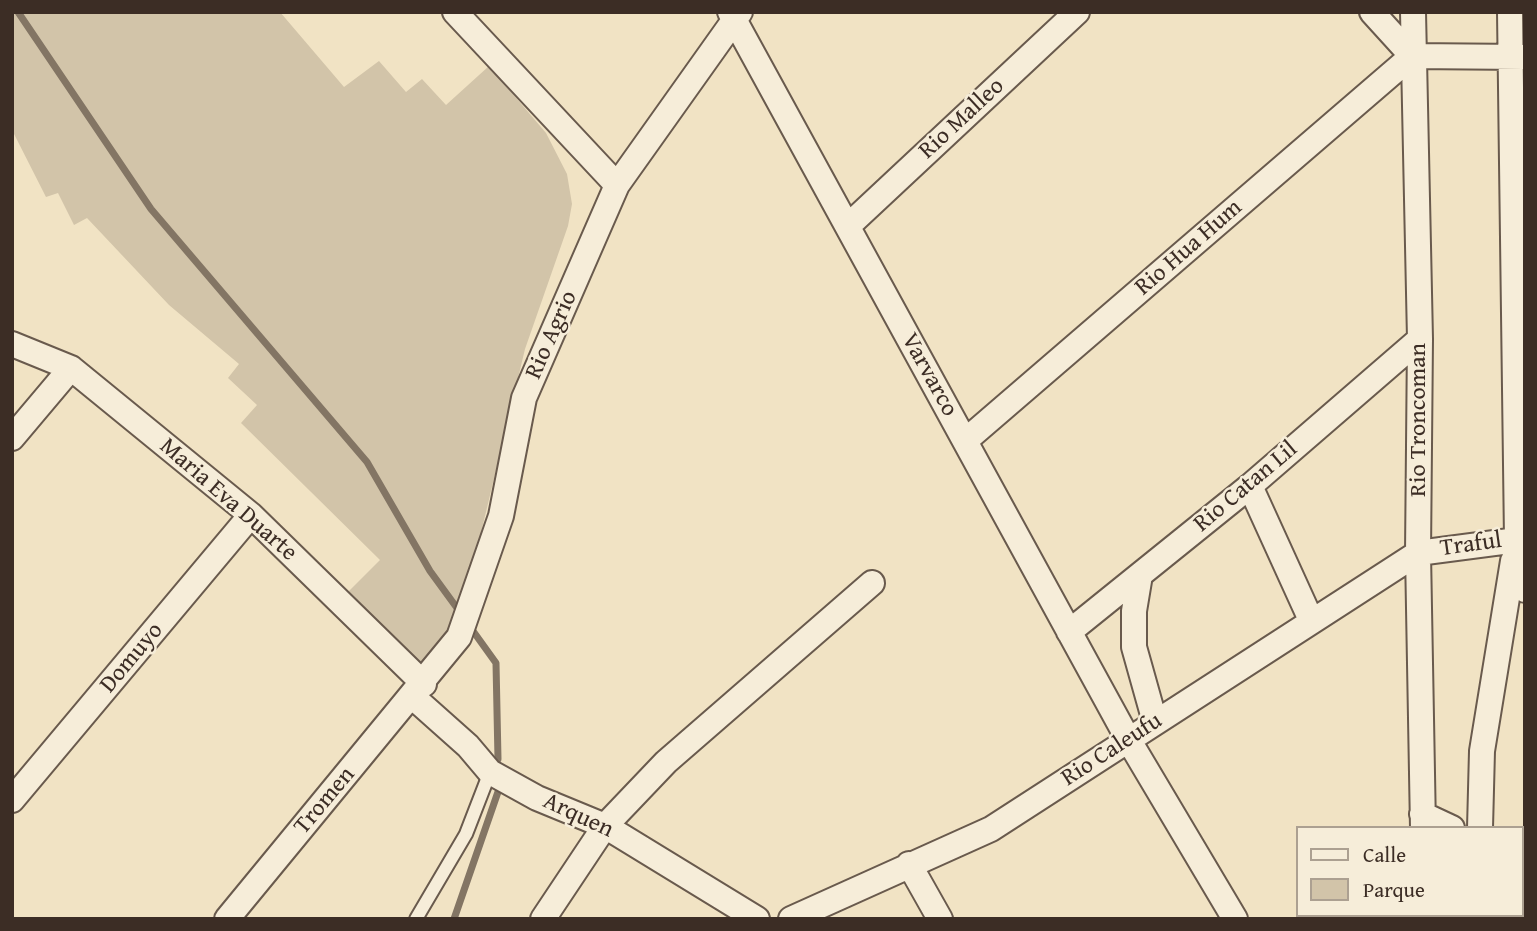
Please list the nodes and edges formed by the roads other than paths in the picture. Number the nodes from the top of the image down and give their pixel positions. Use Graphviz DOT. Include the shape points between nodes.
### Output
graph roads {
  1 [pos="455,12"];
  2 [pos="1077,12"];
  3 [pos="1372,12"];
  4 [pos="1413,12"];
  5 [pos="1510,12"];
  6 [pos="734,14"];
  7 [pos="1412,56"];
  8 [pos="1517,57"];
  9 [pos="617,185"];
  10 [pos="848,226"];
  11 [pos="1420,339"];
  12 [pos="12,344"];
  13 [pos="71,368"];
  14 [pos="12,438"];
  15 [pos="965,441"];
  16 [pos="1250,485"];
  17 [pos="251,516"];
  18 [pos="1521,539"];
  19 [pos="1418,553"];
  20 [pos="1140,575"];
  21 [pos="872,583"];
  22 [pos="1525,590"];
  23 [pos="1311,620"];
  24 [pos="1069,632"];
  25 [pos="418,690"];
  26 [pos="1155,722"];
  27 [pos="1128,739"];
  28 [pos="490,772"];
  29 [pos="12,800"];
  30 [pos="1422,821"];
  31 [pos="605,826"];
  32 [pos="1443,826"];
  33 [pos="1480,826"];
  34 [pos="909,864"];
  35 [pos="227,919"];
  36 [pos="416,919"];
  37 [pos="543,919"];
  38 [pos="757,919"];
  39 [pos="791,919"];
  40 [pos="940,919"];
  41 [pos="1236,919"];
  1 -- 9 [label="street"];
  2 -- 10 [label="street, Rio Malleo"];
  3 -- 7 [label="street"];
  4 -- 7 [label="street, Rio Troncoman"];
  5 -- 8 [label="street"];
  6 -- 9 [label="street, Rio Agrio"];
  6 -- 10 [label="street, Varvarco"];
  7 -- 8 [label="street"];
  7 -- 11 [label="street, Rio Troncoman"];
  7 -- 15 [label="street, Rio Hua Hum"];
  8 -- 18 [label="street"];
  9 -- 25 [label="street, Rio Agrio" via="524,398 501,516 459,637"];
  10 -- 15 [label="street, Varvarco"];
  11 -- 16 [label="street, Rio Catan Lil"];
  11 -- 19 [label="street, Rio Troncoman"];
  12 -- 13 [label="street, Maria Eva Duarte"];
  13 -- 14 [label="street"];
  13 -- 17 [label="street, Maria Eva Duarte"];
  15 -- 24 [label="street, Varvarco"];
  16 -- 20 [label="street, Rio Catan Lil"];
  16 -- 23 [label="street"];
  17 -- 25 [label="street, Maria Eva Duarte"];
  17 -- 29 [label="street, Domuyo"];
  18 -- 19 [label="street, Traful"];
  18 -- 22 [label="street"];
  18 -- 33 [label="street" via="1482,751"];
  19 -- 23 [label="street, Rio Caleufu"];
  19 -- 30 [label="street, Rio Troncoman"];
  20 -- 24 [label="street, Rio Catan Lil"];
  20 -- 26 [label="street" via="1133,647"];
  21 -- 31 [label="street" via="666,762"];
  23 -- 26 [label="street, Rio Caleufu"];
  24 -- 27 [label="street, Varvarco"];
  25 -- 28 [label="street, Arquen"];
  25 -- 35 [label="street, Tromen"];
  26 -- 27 [label="street, Rio Caleufu"];
  27 -- 34 [label="street, Rio Caleufu" via="991,829"];
  27 -- 41 [label="street, Varvarco"];
  28 -- 31 [label="street, Arquen" via="537,798"];
  28 -- 36 [label="lane" via="466,834"];
  30 -- 32 [label="street"];
  31 -- 37 [label="street"];
  31 -- 38 [label="street, Arquen"];
  34 -- 39 [label="street, Rio Caleufu"];
  34 -- 40 [label="street"];
}
